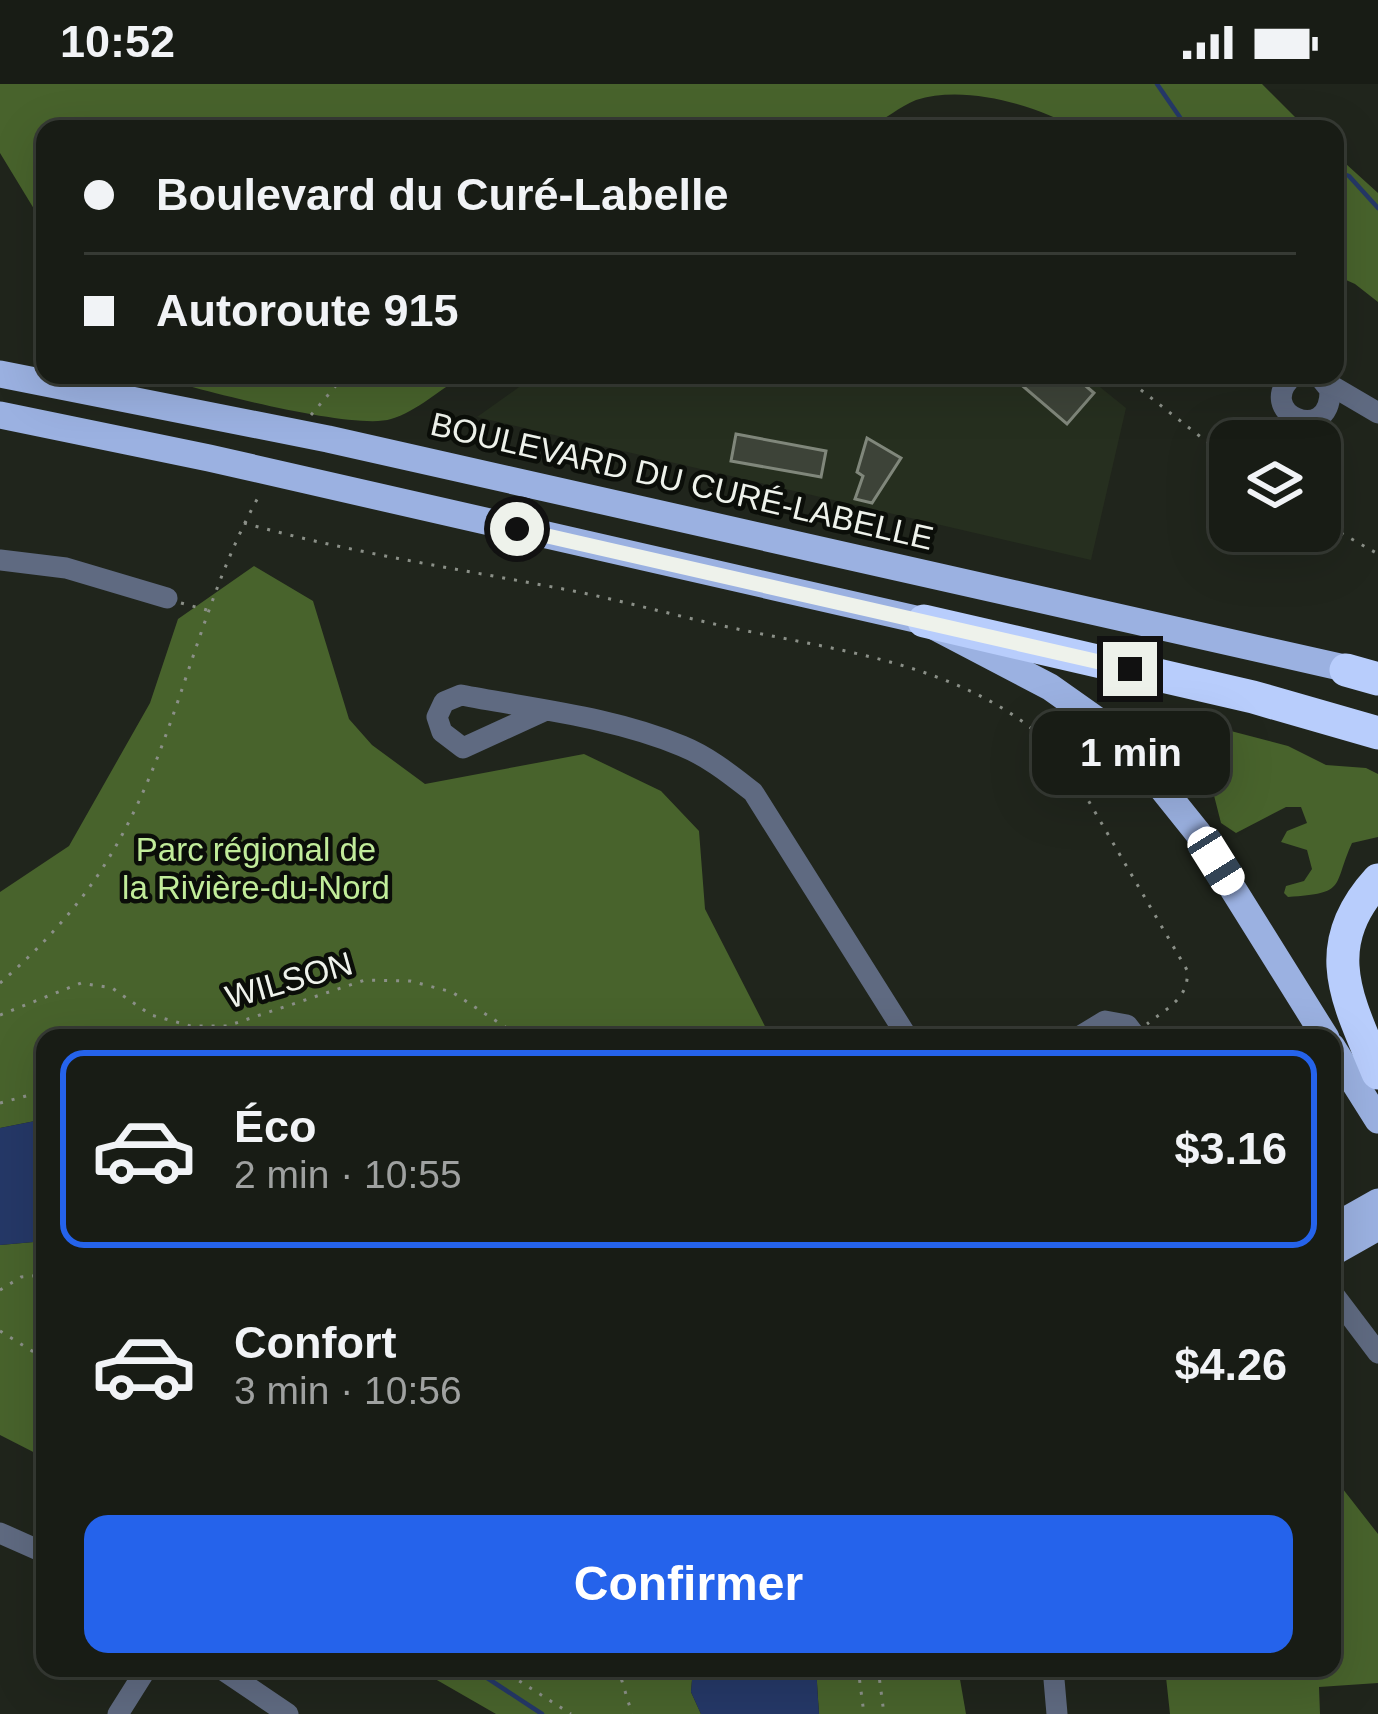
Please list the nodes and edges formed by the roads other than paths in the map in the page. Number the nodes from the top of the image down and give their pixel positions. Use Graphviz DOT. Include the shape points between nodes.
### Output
graph roads {
  1 [pos="0,374"];
  2 [pos="36,381"];
  3 [pos="50,384"];
  4 [pos="1285,384"];
  5 [pos="1324,384"];
  6 [pos="1330,384"];
  7 [pos="1378,413"];
  8 [pos="0,415"];
  9 [pos="0,560"];
  10 [pos="172,600"];
  11 [pos="924,621"];
  12 [pos="1367,674"];
  13 [pos="544,711"];
  14 [pos="1378,733"];
  15 [pos="1378,880"];
  16 [pos="902,1029"];
  17 [pos="1092,1029"];
  18 [pos="1130,1029"];
  19 [pos="1320,1029"];
  20 [pos="1341,1061"];
  21 [pos="1376,1064"];
  22 [pos="1378,1120"];
  23 [pos="1378,1202"];
  24 [pos="1341,1223"];
  25 [pos="1378,1226"];
  26 [pos="1341,1248"];
  27 [pos="1341,1304"];
  28 [pos="1378,1353"];
  29 [pos="0,1533"];
  30 [pos="36,1549"];
  31 [pos="141,1677"];
  32 [pos="233,1677"];
  33 [pos="1054,1677"];
  34 [pos="118,1714"];
  35 [pos="288,1714"];
  36 [pos="1057,1714"];
  1 -- 2 [label="main road, BOULEVARD DU CURÉ-LABELLE"];
  3 -- 12 [label="main road, BOULEVARD DU CURÉ-LABELLE"];
  4 -- 5 [label="street" via="1288,414 1303,421 1324,413"];
  6 -- 7 [label="street"];
  8 -- 11 [label="main road"];
  9 -- 10 [label="street" via="142,579"];
  11 -- 14 [label="highway"];
  11 -- 19 [label="main road" via="1050,687 1133,752 1198,833"];
  13 -- 16 [label="street" via="684,746 754,792"];
  15 -- 21 [label="highway" via="1353,916 1343,960 1350,1009"];
  17 -- 18 [label="street" via="1105,1021"];
  20 -- 22 [label="main road"];
  23 -- 24 [label="main road"];
  25 -- 26 [label="main road"];
  27 -- 28 [label="street"];
  29 -- 30 [label="street"];
  31 -- 34 [label="street"];
  32 -- 35 [label="street"];
  33 -- 36 [label="street"];
}
